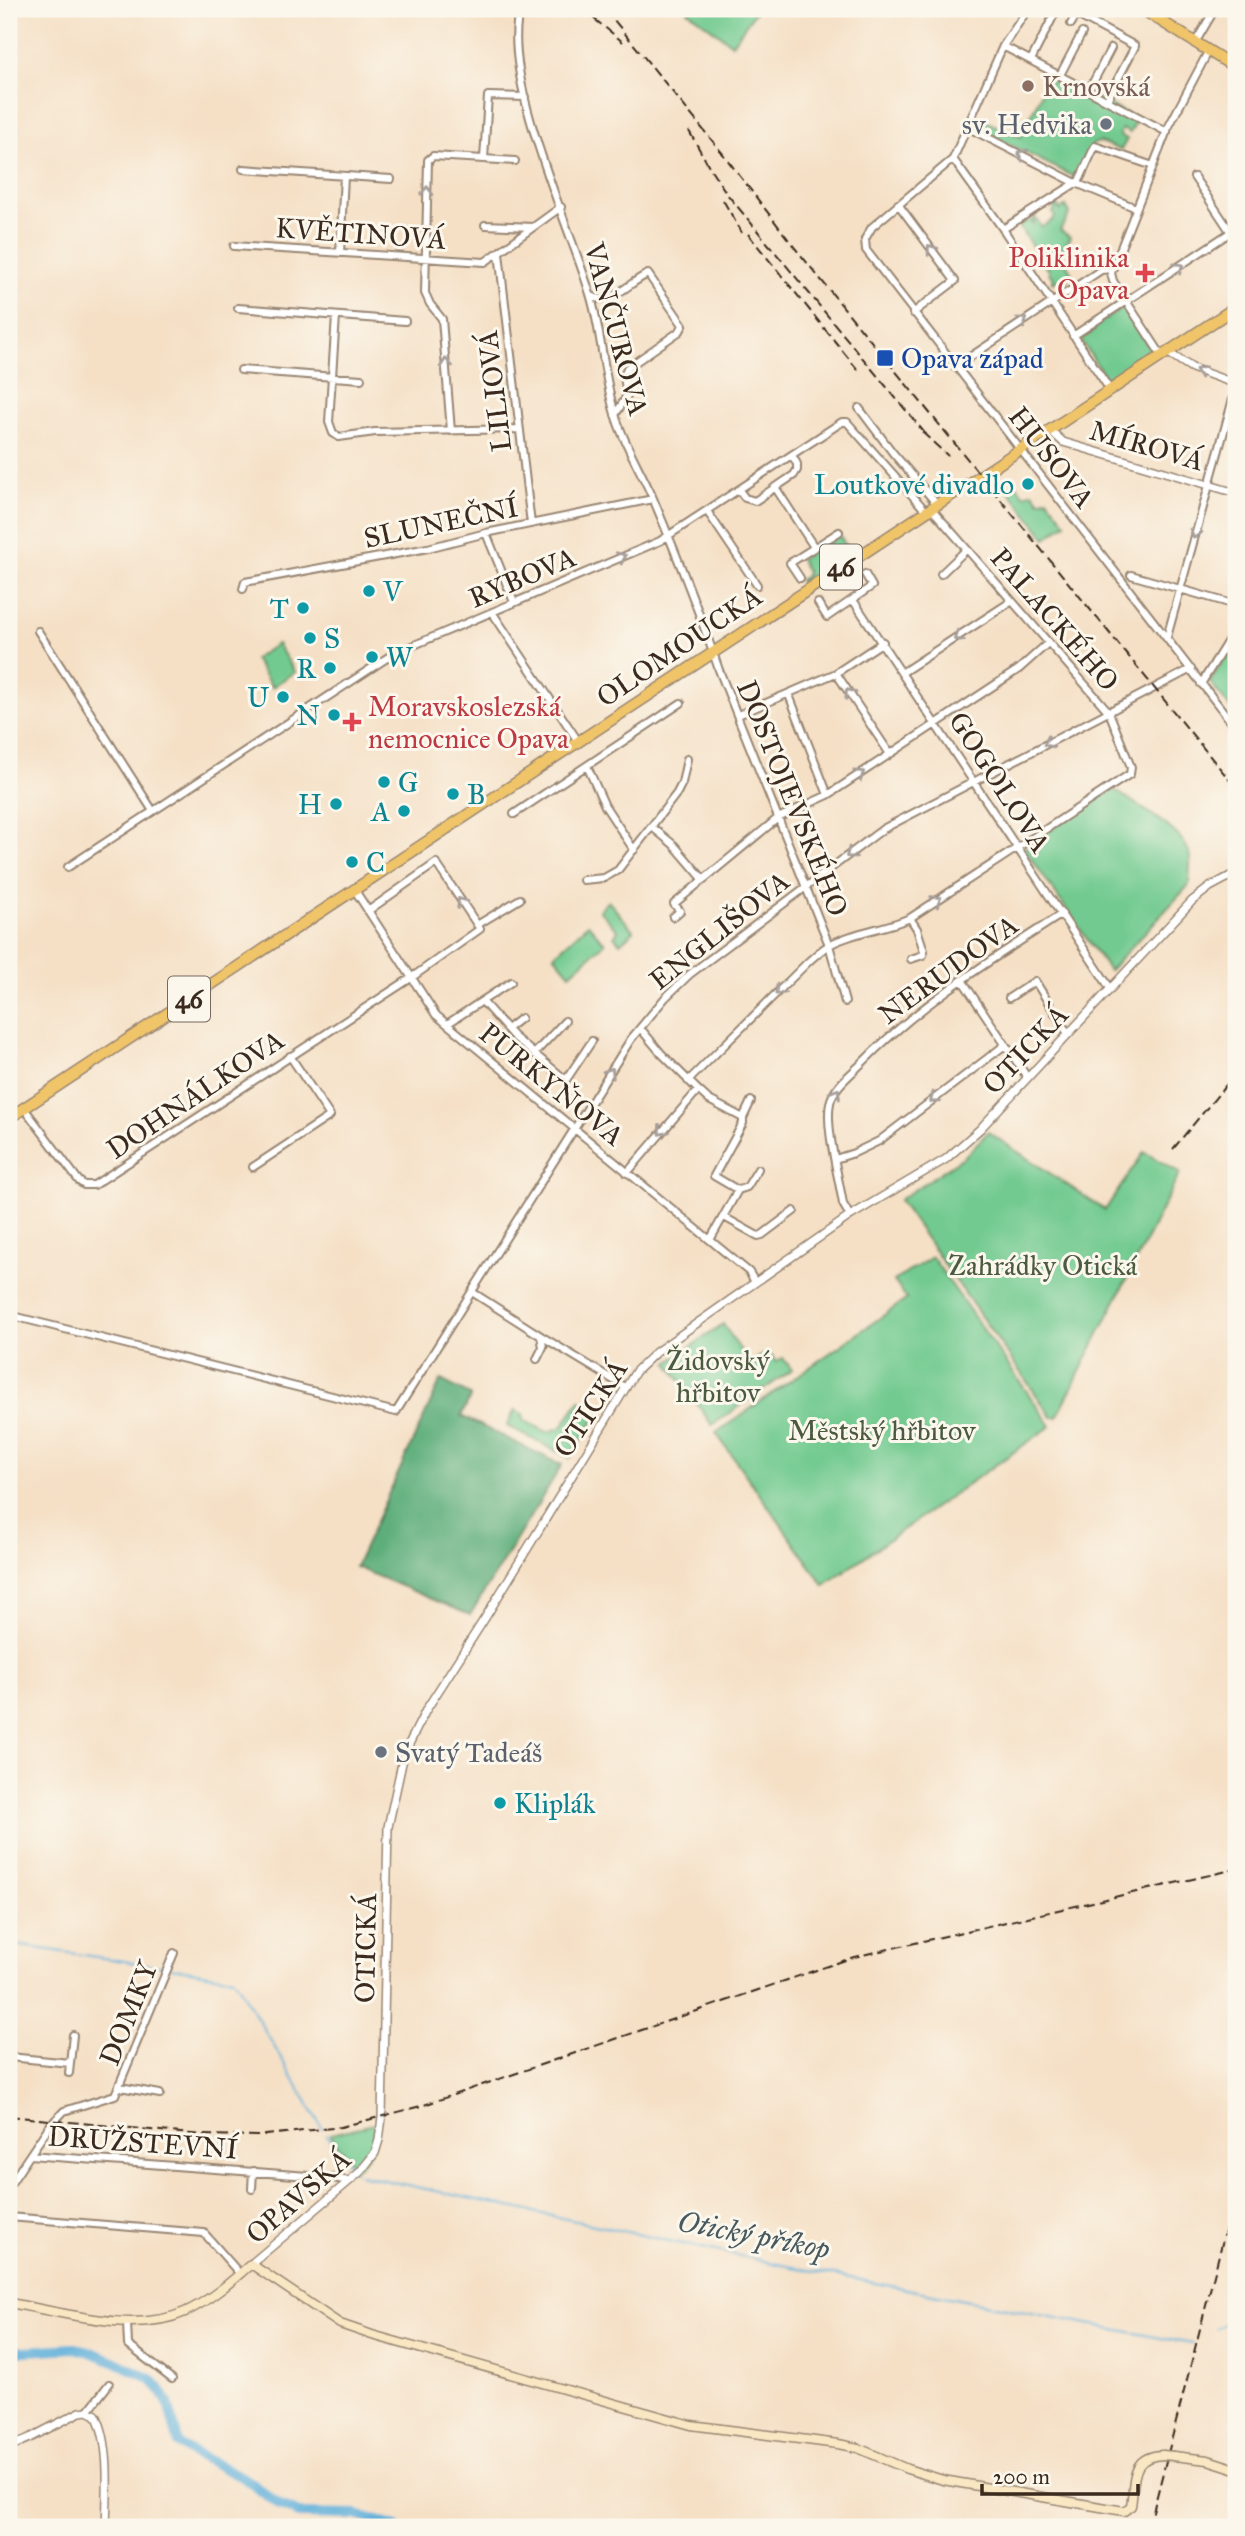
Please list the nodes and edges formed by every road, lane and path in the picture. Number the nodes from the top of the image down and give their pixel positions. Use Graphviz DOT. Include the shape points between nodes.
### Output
graph roads {
  1 [pos="520,9"];
  2 [pos="1028,9"];
  3 [pos="1057,9"];
  4 [pos="1066,9"];
  5 [pos="1142,9"];
  6 [pos="1215,9"];
  7 [pos="1076,15"];
  8 [pos="1088,21"];
  9 [pos="1071,24"];
  10 [pos="1104,30"];
  11 [pos="1116,37"];
  12 [pos="1099,38"];
  13 [pos="1195,43"];
  14 [pos="1003,46"];
  15 [pos="1208,52"];
  16 [pos="1031,60"];
  17 [pos="1236,68"];
  18 [pos="1060,75"];
  19 [pos="1088,90"];
  20 [pos="525,97"];
  21 [pos="1107,100"];
  22 [pos="967,127"];
  23 [pos="1167,132"];
  24 [pos="484,159"];
  25 [pos="953,159"];
  26 [pos="515,161"];
  27 [pos="1153,166"];
  28 [pos="243,169"];
  29 [pos="344,176"];
  30 [pos="1194,177"];
  31 [pos="391,179"];
  32 [pos="1076,183"];
  33 [pos="898,204"];
  34 [pos="561,207"];
  35 [pos="1136,208"];
  36 [pos="485,225"];
  37 [pos="533,227"];
  38 [pos="1003,229"];
  39 [pos="1231,232"];
  40 [pos="1236,240"];
  41 [pos="234,246"];
  42 [pos="340,253"];
  43 [pos="499,253"];
  44 [pos="425,259"];
  45 [pos="1112,269"];
  46 [pos="955,281"];
  47 [pos="961,290"];
  48 [pos="590,296"];
  49 [pos="1051,302"];
  50 [pos="1127,302"];
  51 [pos="1236,307"];
  52 [pos="238,308"];
  53 [pos="913,313"];
  54 [pos="336,316"];
  55 [pos="405,321"];
  56 [pos="1073,336"];
  57 [pos="1165,354"];
  58 [pos="955,367"];
  59 [pos="241,370"];
  60 [pos="331,378"];
  61 [pos="361,379"];
  62 [pos="1236,386"];
  63 [pos="1110,390"];
  64 [pos="859,408"];
  65 [pos="615,415"];
  66 [pos="519,429"];
  67 [pos="1049,430"];
  68 [pos="452,431"];
  69 [pos="1020,450"];
  70 [pos="792,455"];
  71 [pos="1209,485"];
  72 [pos="775,487"];
  73 [pos="739,490"];
  74 [pos="1236,493"];
  75 [pos="653,499"];
  76 [pos="932,508"];
  77 [pos="707,511"];
  78 [pos="531,524"];
  79 [pos="839,532"];
  80 [pos="486,533"];
  81 [pos="668,537"];
  82 [pos="814,547"];
  83 [pos="967,550"];
  84 [pos="865,574"];
  85 [pos="941,574"];
  86 [pos="1132,575"];
  87 [pos="800,578"];
  88 [pos="757,585"];
  89 [pos="243,590"];
  90 [pos="1179,590"];
  91 [pos="853,600"];
  92 [pos="1012,601"];
  93 [pos="514,602"];
  94 [pos="818,603"];
  95 [pos="1236,605"];
  96 [pos="492,612"];
  97 [pos="1236,628"];
  98 [pos="38,631"];
  99 [pos="1167,637"];
  100 [pos="883,642"];
  101 [pos="1048,643"];
  102 [pos="713,650"];
  103 [pos="1191,670"];
  104 [pos="903,672"];
  105 [pos="836,673"];
  106 [pos="1201,684"];
  107 [pos="789,695"];
  108 [pos="681,702"];
  109 [pos="1109,712"];
  110 [pos="738,715"];
  111 [pos="936,723"];
  112 [pos="1236,728"];
  113 [pos="578,741"];
  114 [pos="890,754"];
  115 [pos="687,759"];
  116 [pos="587,766"];
  117 [pos="974,780"];
  118 [pos="828,795"];
  119 [pos="153,811"];
  120 [pos="514,814"];
  121 [pos="779,818"];
  122 [pos="652,827"];
  123 [pos="1018,847"];
  124 [pos="634,850"];
  125 [pos="68,867"];
  126 [pos="1236,873"];
  127 [pos="583,880"];
  128 [pos="704,880"];
  129 [pos="806,887"];
  130 [pos="354,889"];
  131 [pos="520,899"];
  132 [pos="368,911"];
  133 [pos="1062,914"];
  134 [pos="673,917"];
  135 [pos="911,918"];
  136 [pos="477,925"];
  137 [pos="829,945"];
  138 [pos="911,959"];
  139 [pos="411,978"];
  140 [pos="962,980"];
  141 [pos="511,982"];
  142 [pos="1110,988"];
  143 [pos="1009,998"];
  144 [pos="482,1001"];
  145 [pos="845,1002"];
  146 [pos="521,1018"];
  147 [pos="565,1021"];
  148 [pos="447,1024"];
  149 [pos="640,1028"];
  150 [pos="507,1029"];
  151 [pos="1068,1034"];
  152 [pos="592,1041"];
  153 [pos="1005,1045"];
  154 [pos="534,1054"];
  155 [pos="290,1056"];
  156 [pos="1027,1077"];
  157 [pos="688,1081"];
  158 [pos="698,1090"];
  159 [pos="751,1101"];
  160 [pos="24,1108"];
  161 [pos="9,1118"];
  162 [pos="743,1118"];
  163 [pos="574,1129"];
  164 [pos="835,1159"];
  165 [pos="253,1167"];
  166 [pos="758,1169"];
  167 [pos="627,1173"];
  168 [pos="738,1190"];
  169 [pos="794,1211"];
  170 [pos="850,1216"];
  171 [pos="724,1217"];
  172 [pos="710,1240"];
  173 [pos="755,1282"];
  174 [pos="472,1292"];
  175 [pos="9,1315"];
  176 [pos="541,1336"];
  177 [pos="537,1359"];
  178 [pos="625,1387"];
  179 [pos="174,1953"];
  180 [pos="73,2035"];
  181 [pos="9,2057"];
  182 [pos="70,2063"];
  183 [pos="69,2073"];
  184 [pos="120,2087"];
  185 [pos="160,2094"];
  186 [pos="382,2118"];
  187 [pos="30,2155"];
  188 [pos="253,2171"];
  189 [pos="354,2177"];
  190 [pos="9,2186"];
  191 [pos="252,2189"];
  192 [pos="9,2217"];
  193 [pos="251,2264"];
  194 [pos="240,2274"];
  195 [pos="9,2303"];
  196 [pos="127,2323"];
  197 [pos="172,2379"];
  198 [pos="109,2384"];
  199 [pos="88,2411"];
  200 [pos="9,2447"];
  201 [pos="1236,2469"];
  202 [pos="108,2527"];
  1 -- 20 [label="street, VANČUROVA" via="518,67"];
  2 -- 14 [label="street"];
  3 -- 16 [label="street"];
  4 -- 7 [label="street"];
  5 -- 13 [label="main road"];
  6 -- 13 [label="street"];
  7 -- 8 [label="street"];
  7 -- 9 [label="street"];
  8 -- 10 [label="street"];
  8 -- 18 [label="street"];
  10 -- 11 [label="street"];
  10 -- 12 [label="street"];
  11 -- 19 [label="street"];
  11 -- 21 [label="street" via="1135,46"];
  13 -- 15 [label="main road"];
  14 -- 16 [label="street"];
  14 -- 22 [label="street"];
  15 -- 17 [label="main road"];
  15 -- 23 [label="street"];
  16 -- 18 [label="street"];
  18 -- 19 [label="street"];
  19 -- 21 [label="street"];
  20 -- 24 [label="street" via="488,96"];
  20 -- 34 [label="street, VANČUROVA"];
  21 -- 23 [label="street"];
  22 -- 25 [label="street"];
  32 -- 22 [label="street, one-way"];
  23 -- 27 [label="street"];
  24 -- 26 [label="street"];
  44 -- 24 [label="street, one-way" via="428,160 433,156"];
  25 -- 33 [label="street"];
  25 -- 38 [label="street"];
  27 -- 32 [label="street" via="1095,146"];
  27 -- 35 [label="street"];
  28 -- 29 [label="street"];
  29 -- 31 [label="street"];
  29 -- 42 [label="street"];
  30 -- 39 [label="street"];
  32 -- 35 [label="street"];
  32 -- 38 [label="street"];
  46 -- 33 [label="street, one-way"];
  33 -- 53 [label="street, HUSOVA" via="868,233 865,244 868,256"];
  34 -- 37 [label="street"];
  34 -- 48 [label="street, VANČUROVA"];
  35 -- 45 [label="street"];
  36 -- 37 [label="street"];
  37 -- 43 [label="street"];
  38 -- 49 [label="street"];
  39 -- 40 [label="street"];
  50 -- 39 [label="street, one-way"];
  41 -- 42 [label="street, KVĚTINOVÁ"];
  42 -- 44 [label="street, KVĚTINOVÁ"];
  43 -- 44 [label="street, KVĚTINOVÁ" via="485,262"];
  43 -- 66 [label="street, LILIOVÁ"];
  68 -- 44 [label="street, one-way" via="442,319 425,293"];
  45 -- 49 [label="street" via="1101,270"];
  45 -- 50 [label="street" via="1112,278"];
  46 -- 47 [label="street"];
  46 -- 53 [label="street"];
  48 -- 65 [label="street, VANČUROVA"];
  48 -- 65 [label="street" via="609,298 648,274 683,325 627,368 627,396"];
  49 -- 56 [label="street"];
  58 -- 49 [label="street, one-way"];
  50 -- 56 [label="street"];
  50 -- 57 [label="street"];
  51 -- 57 [label="main road, OLOMOUCKÁ / 46"];
  52 -- 54 [label="street"];
  53 -- 58 [label="street, HUSOVA"];
  54 -- 55 [label="street"];
  54 -- 60 [label="street"];
  56 -- 63 [label="street"];
  62 -- 57 [label="street, one-way"];
  57 -- 63 [label="main road, OLOMOUCKÁ / 46"];
  58 -- 69 [label="street, HUSOVA"];
  59 -- 60 [label="street"];
  60 -- 61 [label="street"];
  60 -- 68 [label="street" via="329,422 339,437"];
  62 -- 71 [label="street"];
  63 -- 67 [label="main road, OLOMOUCKÁ / 46"];
  64 -- 76 [label="street"];
  65 -- 75 [label="street, VANČUROVA"];
  66 -- 68 [label="street"];
  66 -- 78 [label="street, LILIOVÁ"];
  67 -- 69 [label="main road, OLOMOUCKÁ / 46"];
  67 -- 71 [label="street, MÍROVÁ" via="1063,442"];
  69 -- 76 [label="main road, OLOMOUCKÁ / 46"];
  69 -- 99 [label="street, HUSOVA"];
  70 -- 72 [label="street" via="797,470"];
  70 -- 73 [label="street, RYBOVA"];
  70 -- 76 [label="street, RYBOVA" via="847,422"];
  71 -- 74 [label="street, MÍROVÁ"];
  71 -- 90 [label="street, one-way"];
  72 -- 73 [label="street" via="755,500 745,498"];
  72 -- 82 [label="street"];
  73 -- 77 [label="street, RYBOVA"];
  75 -- 78 [label="street, SLUNEČNÍ"];
  75 -- 81 [label="street, VANČUROVA"];
  76 -- 83 [label="street, PALACKÉHO"];
  76 -- 102 [label="main road, OLOMOUCKÁ / 46"];
  77 -- 81 [label="street, RYBOVA"];
  77 -- 88 [label="street"];
  78 -- 80 [label="street, SLUNEČNÍ"];
  79 -- 82 [label="street"];
  80 -- 89 [label="street, SLUNEČNÍ" via="245,582"];
  80 -- 93 [label="street"];
  93 -- 81 [label="street, RYBOVA, one-way"];
  81 -- 102 [label="street, VANČUROVA"];
  82 -- 87 [label="street" via="790,563"];
  83 -- 85 [label="street"];
  83 -- 92 [label="street, PALACKÉHO"];
  84 -- 91 [label="street" via="873,586"];
  86 -- 90 [label="street"];
  90 -- 95 [label="street"];
  90 -- 99 [label="street"];
  91 -- 94 [label="street" via="827,617"];
  91 -- 100 [label="street, GOGOLOVA"];
  92 -- 101 [label="street, PALACKÉHO"];
  92 -- 104 [label="street, one-way"];
  93 -- 96 [label="street, RYBOVA"];
  96 -- 113 [label="street"];
  96 -- 119 [label="street, RYBOVA" via="393,653"];
  97 -- 106 [label="street"];
  98 -- 119 [label="street"];
  99 -- 103 [label="street, HUSOVA"];
  100 -- 104 [label="street, GOGOLOVA"];
  100 -- 105 [label="street"];
  101 -- 109 [label="street, PALACKÉHO"];
  101 -- 111 [label="street" via="1019,669"];
  102 -- 110 [label="street, DOSTOJEVSKÉHO"];
  102 -- 113 [label="main road, OLOMOUCKÁ / 46"];
  103 -- 106 [label="street, HUSOVA"];
  103 -- 109 [label="street, ENGLIŠOVA"];
  104 -- 111 [label="street, GOGOLOVA"];
  105 -- 107 [label="street"];
  114 -- 105 [label="street, one-way"];
  106 -- 112 [label="street, HUSOVA"];
  107 -- 110 [label="street"];
  107 -- 118 [label="street"];
  108 -- 116 [label="street"];
  109 -- 117 [label="street, ENGLIŠOVA, one-way"];
  109 -- 123 [label="street, PALACKÉHO" via="1131,767 1129,774"];
  110 -- 121 [label="street, DOSTOJEVSKÉHO"];
  111 -- 114 [label="street"];
  111 -- 117 [label="street, GOGOLOVA"];
  113 -- 130 [label="main road, OLOMOUCKÁ / 46"];
  118 -- 114 [label="street, one-way"];
  115 -- 122 [label="street" via="677,793"];
  116 -- 120 [label="street"];
  116 -- 124 [label="street" via="605,806"];
  117 -- 123 [label="street, GOGOLOVA"];
  117 -- 129 [label="street, ENGLIŠOVA, one-way" via="883,829"];
  118 -- 121 [label="street"];
  119 -- 125 [label="street, RYBOVA"];
  121 -- 128 [label="street"];
  121 -- 129 [label="street, DOSTOJEVSKÉHO"];
  122 -- 124 [label="street"];
  122 -- 128 [label="street"];
  123 -- 133 [label="street, GOGOLOVA"];
  135 -- 123 [label="street, one-way"];
  124 -- 127 [label="street" via="610,876"];
  126 -- 142 [label="street, OTICKÁ" via="1197,896"];
  128 -- 134 [label="street" via="674,904 680,911"];
  129 -- 137 [label="street, DOSTOJEVSKÉHO"];
  129 -- 149 [label="street, ENGLIŠOVA" via="690,974"];
  130 -- 132 [label="street, PURKYŇOVA"];
  130 -- 160 [label="main road, OLOMOUCKÁ / 46"];
  131 -- 136 [label="street"];
  136 -- 132 [label="street, one-way" via="436,863"];
  132 -- 139 [label="street, PURKYŇOVA"];
  133 -- 140 [label="street, NERUDOVA"];
  133 -- 142 [label="street, GOGOLOVA"];
  135 -- 137 [label="street"];
  135 -- 138 [label="street" via="924,951"];
  136 -- 139 [label="street" via="480,929"];
  137 -- 145 [label="street, DOSTOJEVSKÉHO"];
  137 -- 157 [label="street, one-way"];
  139 -- 148 [label="street, PURKYŇOVA"];
  139 -- 155 [label="street, DOHNÁLKOVA"];
  140 -- 153 [label="street"];
  164 -- 140 [label="street, NERUDOVA, one-way" via="830,1101 840,1085 885,1040"];
  141 -- 144 [label="street"];
  142 -- 151 [label="street, OTICKÁ"];
  143 -- 151 [label="street" via="1035,981"];
  144 -- 148 [label="street"];
  144 -- 150 [label="street"];
  146 -- 150 [label="street"];
  147 -- 154 [label="street"];
  148 -- 163 [label="street, PURKYŇOVA"];
  149 -- 157 [label="street"];
  163 -- 149 [label="street, ENGLIŠOVA, one-way"];
  150 -- 154 [label="street"];
  151 -- 156 [label="street, OTICKÁ"];
  152 -- 154 [label="street" via="566,1080"];
  153 -- 156 [label="street"];
  153 -- 164 [label="street, one-way" via="886,1136"];
  155 -- 160 [label="street, DOHNÁLKOVA" via="91,1186 79,1181"];
  155 -- 165 [label="street" via="330,1116"];
  156 -- 170 [label="street, OTICKÁ" via="953,1153"];
  157 -- 158 [label="street"];
  158 -- 162 [label="street"];
  158 -- 167 [label="street, one-way"];
  159 -- 162 [label="street"];
  160 -- 161 [label="main road, OLOMOUCKÁ / 46"];
  162 -- 168 [label="street" via="714,1176"];
  163 -- 167 [label="street, PURKYŇOVA"];
  163 -- 174 [label="street, ENGLIŠOVA"];
  164 -- 170 [label="street, NERUDOVA" via="843,1204"];
  166 -- 168 [label="street" via="747,1187"];
  167 -- 172 [label="street, PURKYŇOVA"];
  168 -- 171 [label="street"];
  169 -- 171 [label="street" via="758,1236"];
  170 -- 173 [label="street, OTICKÁ"];
  171 -- 172 [label="street"];
  172 -- 173 [label="street, PURKYŇOVA"];
  173 -- 178 [label="street, OTICKÁ" via="649,1357"];
  174 -- 175 [label="street, ENGLIŠOVA" via="396,1412"];
  174 -- 176 [label="street"];
  176 -- 177 [label="street" via="543,1347"];
  176 -- 178 [label="street"];
  178 -- 186 [label="street, OTICKÁ" via="426,1710 404,1754 388,1827"];
  179 -- 184 [label="street, DOMKY"];
  180 -- 182 [label="street"];
  181 -- 182 [label="street"];
  182 -- 183 [label="street"];
  184 -- 185 [label="street, DOMKY"];
  184 -- 187 [label="street, DOMKY" via="109,2099 64,2111"];
  186 -- 189 [label="street, OPAVSKÁ" via="374,2153"];
  187 -- 188 [label="street, DRUŽSTEVNÍ"];
  187 -- 190 [label="street"];
  188 -- 189 [label="street, DRUŽSTEVNÍ"];
  188 -- 191 [label="street, DRUŽSTEVNÍ"];
  189 -- 193 [label="street, OPAVSKÁ"];
  192 -- 194 [label="street" via="204,2234"];
  193 -- 194 [label="main road"];
  193 -- 201 [label="main road, bridge" via="340,2324 372,2335 691,2425 848,2446 943,2480 1119,2511 1131,2506 1138,2466 1149,2456 1208,2460"];
  194 -- 196 [label="main road" via="187,2311 153,2322"];
  195 -- 196 [label="main road"];
  196 -- 197 [label="street" via="128,2345"];
  198 -- 199 [label="street"];
  199 -- 200 [label="street"];
  199 -- 202 [label="street" via="97,2418 103,2440"];
}
